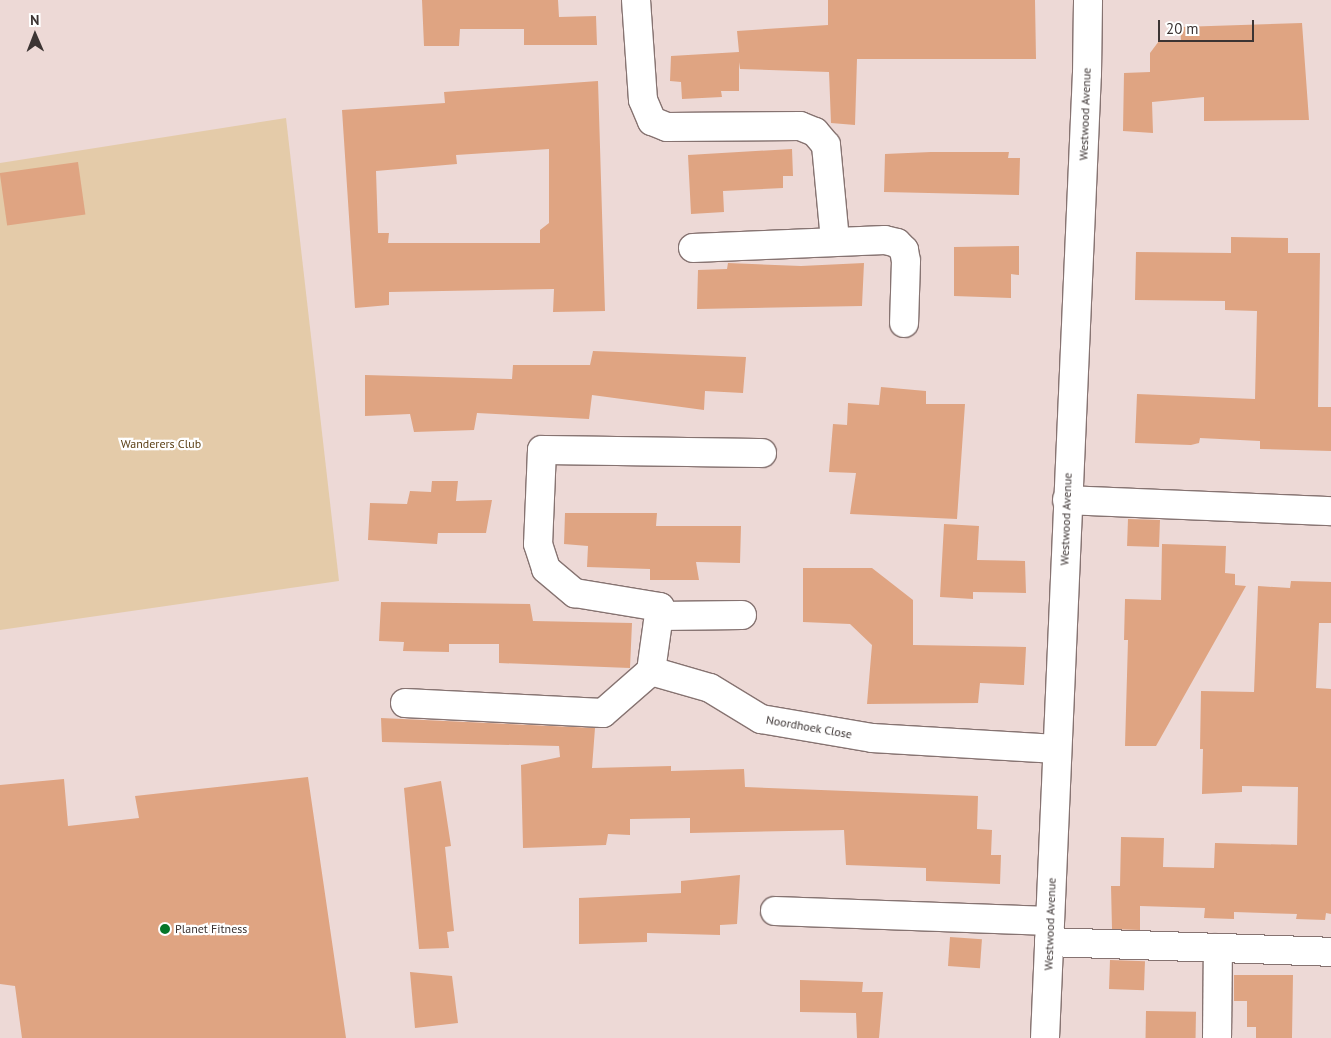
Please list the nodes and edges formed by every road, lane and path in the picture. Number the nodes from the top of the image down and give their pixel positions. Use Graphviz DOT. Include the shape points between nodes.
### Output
graph roads {
  1 [pos="1088,0"];
  2 [pos="636,1"];
  3 [pos="835,241"];
  4 [pos="693,248"];
  5 [pos="904,323"];
  6 [pos="762,453"];
  7 [pos="1067,500"];
  8 [pos="1331,511"];
  9 [pos="742,615"];
  10 [pos="659,616"];
  11 [pos="651,671"];
  12 [pos="405,703"];
  13 [pos="1057,749"];
  14 [pos="775,911"];
  15 [pos="1050,932"];
  16 [pos="1218,948"];
  17 [pos="1331,952"];
  18 [pos="1045,1038"];
  19 [pos="1217,1038"];
  1 -- 7 [label="street, Westwood Avenue"];
  2 -- 3 [label="street" via="643,100 652,121 667,127 800,126 815,132 826,145"];
  3 -- 4 [label="street"];
  3 -- 5 [label="street" via="885,240 904,250"];
  6 -- 10 [label="street" via="542,450 538,544 546,569 575,593 660,606"];
  7 -- 8 [label="street"];
  7 -- 13 [label="street, Westwood Avenue"];
  9 -- 10 [label="street"];
  10 -- 11 [label="street"];
  11 -- 12 [label="street" via="603,713"];
  11 -- 13 [label="street, Noordhoek Close" via="710,688 761,719 872,738"];
  13 -- 15 [label="street, Westwood Avenue"];
  14 -- 15 [label="street"];
  15 -- 16 [label="street"];
  15 -- 18 [label="street, Westwood Avenue"];
  16 -- 17 [label="street"];
  16 -- 19 [label="street"];
}
